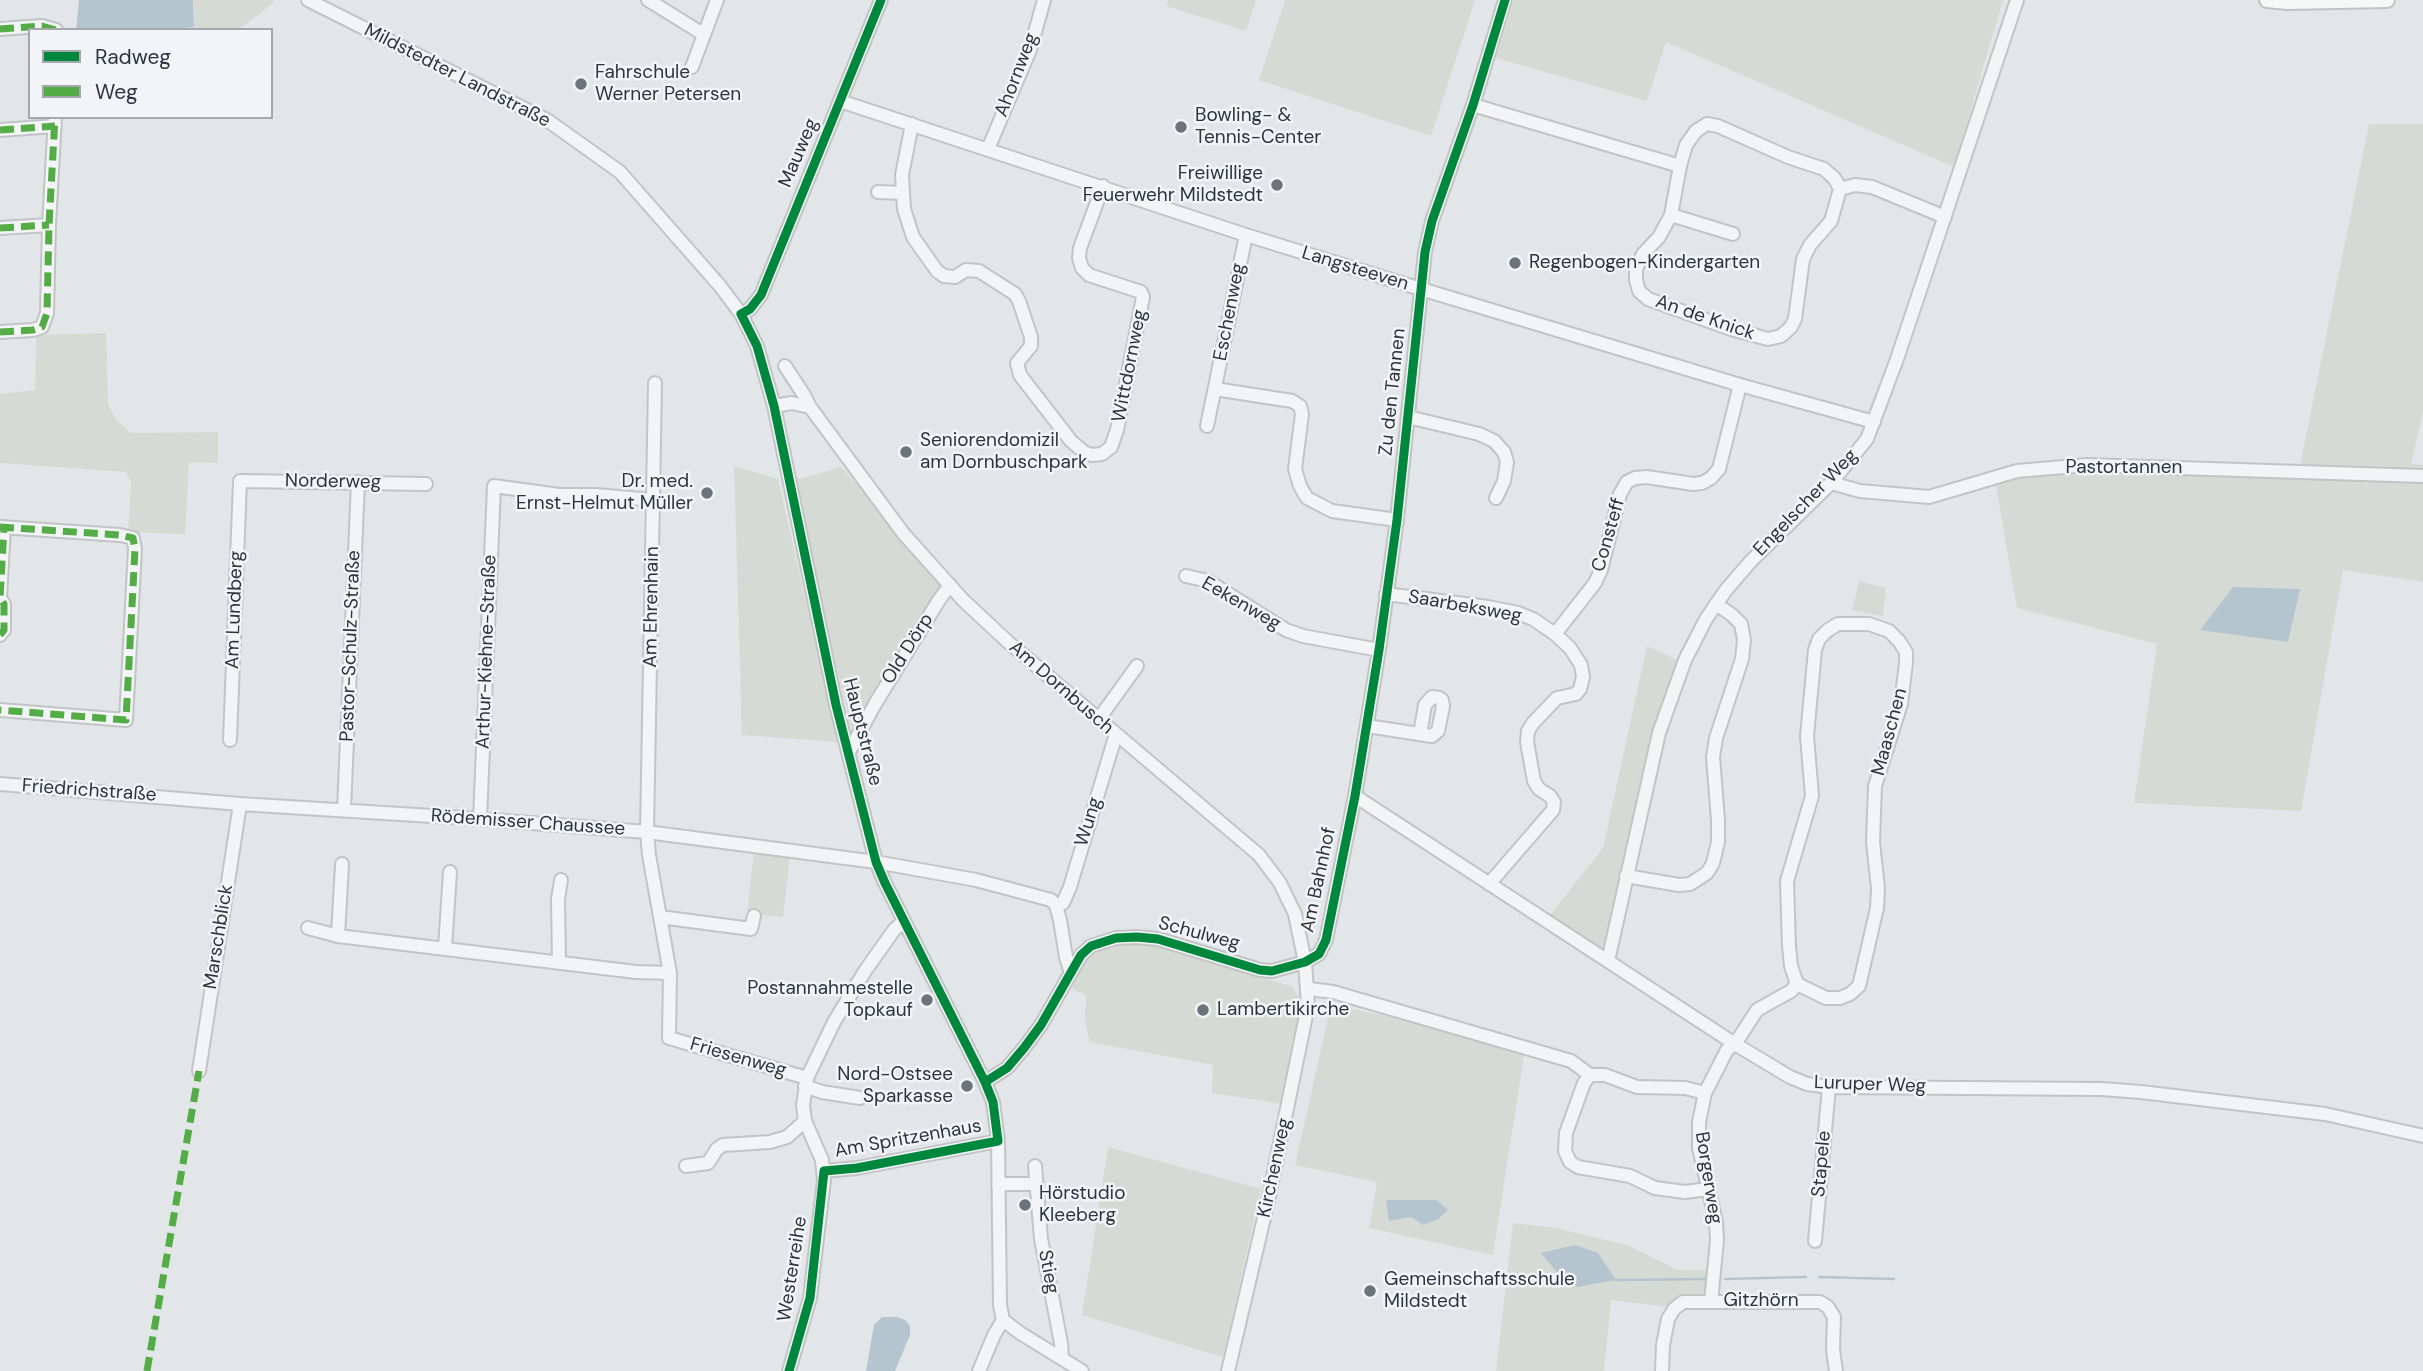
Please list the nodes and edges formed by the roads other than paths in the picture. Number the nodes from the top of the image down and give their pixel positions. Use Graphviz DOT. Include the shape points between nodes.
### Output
graph roads {
  1 [pos="308,0"];
  2 [pos="648,0"];
  3 [pos="718,0"];
  4 [pos="881,0"];
  5 [pos="1044,0"];
  6 [pos="1505,0"];
  7 [pos="2017,0"];
  8 [pos="2267,0"];
  9 [pos="2387,0"];
  10 [pos="49,28"];
  11 [pos="0,29"];
  12 [pos="703,34"];
  13 [pos="692,67"];
  14 [pos="840,101"];
  15 [pos="1473,105"];
  16 [pos="55,122"];
  17 [pos="912,124"];
  18 [pos="0,130"];
  19 [pos="988,149"];
  20 [pos="1679,166"];
  21 [pos="1102,186"];
  22 [pos="1840,189"];
  23 [pos="878,192"];
  24 [pos="902,193"];
  25 [pos="1671,215"];
  26 [pos="1945,217"];
  27 [pos="49,225"];
  28 [pos="0,228"];
  29 [pos="1733,234"];
  30 [pos="1246,235"];
  31 [pos="1421,289"];
  32 [pos="741,314"];
  33 [pos="0,331"];
  34 [pos="785,366"];
  35 [pos="655,383"];
  36 [pos="1740,385"];
  37 [pos="1215,389"];
  38 [pos="774,406"];
  39 [pos="810,407"];
  40 [pos="1408,417"];
  41 [pos="1874,422"];
  42 [pos="1207,426"];
  43 [pos="2423,476"];
  44 [pos="240,481"];
  45 [pos="358,482"];
  46 [pos="1831,483"];
  47 [pos="426,484"];
  48 [pos="1496,498"];
  49 [pos="653,500"];
  50 [pos="1397,520"];
  51 [pos="2,527"];
  52 [pos="1186,576"];
  53 [pos="950,585"];
  54 [pos="1386,594"];
  55 [pos="0,598"];
  56 [pos="1716,604"];
  57 [pos="1555,634"];
  58 [pos="0,635"];
  59 [pos="1379,650"];
  60 [pos="1137,666"];
  61 [pos="0,710"];
  62 [pos="1098,720"];
  63 [pos="1367,726"];
  64 [pos="1116,734"];
  65 [pos="1420,734"];
  66 [pos="230,740"];
  67 [pos="849,752"];
  68 [pos="0,784"];
  69 [pos="1355,796"];
  70 [pos="178,798"];
  71 [pos="240,804"];
  72 [pos="344,810"];
  73 [pos="481,819"];
  74 [pos="648,832"];
  75 [pos="876,862"];
  76 [pos="342,864"];
  77 [pos="450,872"];
  78 [pos="1626,876"];
  79 [pos="561,880"];
  80 [pos="1489,884"];
  81 [pos="1056,905"];
  82 [pos="754,916"];
  83 [pos="660,917"];
  84 [pos="904,921"];
  85 [pos="308,928"];
  86 [pos="338,936"];
  87 [pos="445,948"];
  88 [pos="1608,961"];
  89 [pos="1305,962"];
  90 [pos="559,964"];
  91 [pos="670,973"];
  92 [pos="1071,973"];
  93 [pos="1797,985"];
  94 [pos="1309,989"];
  95 [pos="669,1038"];
  96 [pos="1735,1044"];
  97 [pos="199,1071"];
  98 [pos="1590,1075"];
  99 [pos="806,1082"];
  100 [pos="985,1082"];
  101 [pos="1829,1087"];
  102 [pos="1704,1093"];
  103 [pos="860,1097"];
  104 [pos="805,1121"];
  105 [pos="2423,1136"];
  106 [pos="998,1141"];
  107 [pos="686,1166"];
  108 [pos="1035,1166"];
  109 [pos="824,1171"];
  110 [pos="998,1184"];
  111 [pos="1036,1184"];
  112 [pos="1709,1189"];
  113 [pos="1815,1241"];
  114 [pos="1711,1302"];
  115 [pos="1003,1320"];
  116 [pos="1062,1359"];
  117 [pos="1081,1370"];
  118 [pos="789,1371"];
  119 [pos="979,1371"];
  120 [pos="1228,1371"];
  121 [pos="1662,1371"];
  122 [pos="1836,1371"];
  1 -- 32 [label="street, Mildstedter Landstraße" via="547,120 601,158 620,172"];
  2 -- 12 [label="street"];
  3 -- 12 [label="street"];
  4 -- 14 [label="street, Mauweg"];
  5 -- 19 [label="street, Ahornweg" via="1030,50"];
  6 -- 15 [label="street, Zu den Tannen"];
  7 -- 26 [label="street, Engelscher Weg"];
  8 -- 9 [label="main road"];
  10 -- 11 [label="street"];
  12 -- 13 [label="street"];
  14 -- 17 [label="street, Langsteeven"];
  14 -- 32 [label="street, Mauweg" via="761,295"];
  15 -- 20 [label="street"];
  15 -- 31 [label="street, Zu den Tannen" via="1432,221"];
  16 -- 18 [label="street"];
  16 -- 27 [label="street"];
  17 -- 19 [label="street, Langsteeven"];
  17 -- 24 [label="street, Wittdornweg"];
  19 -- 21 [label="street, Langsteeven"];
  20 -- 22 [label="street, An de Knick" via="1686,145 1707,124 1824,169"];
  20 -- 25 [label="street, An de Knick"];
  21 -- 24 [label="street, Wittdornweg" via="1080,248 1082,268 1089,275 1141,292 1143,297 1117,430 1111,447 1092,455 1071,441 1020,374 1017,363 1031,346 1031,337 1015,294 979,271 966,270 949,278 937,271 913,237"];
  21 -- 30 [label="street, Langsteeven"];
  22 -- 25 [label="street, An de Knick" via="1831,221 1803,260 1795,319 1781,336 1768,339 1648,299 1639,291 1636,269"];
  22 -- 26 [label="street" via="1872,187"];
  23 -- 24 [label="street"];
  25 -- 29 [label="street"];
  26 -- 41 [label="street, Engelscher Weg"];
  27 -- 28 [label="street"];
  27 -- 33 [label="street" via="47,313 42,327"];
  30 -- 31 [label="street, Langsteeven"];
  30 -- 37 [label="street, Eschenweg"];
  31 -- 36 [label="street, Langsteeven"];
  31 -- 40 [label="street, Zu den Tannen"];
  32 -- 38 [label="street, Hauptstraße" via="757,346"];
  34 -- 39 [label="street, Am Dornbusch"];
  35 -- 49 [label="street, Am Ehrenhain"];
  36 -- 41 [label="street, Langsteeven"];
  36 -- 57 [label="street, Consteff" via="1718,469 1711,478 1693,484 1647,477 1627,482 1595,583"];
  37 -- 42 [label="street, Eschenweg"];
  37 -- 50 [label="street, Eschenweg" via="1300,406 1295,469 1307,498 1332,511"];
  38 -- 39 [label="street"];
  38 -- 67 [label="street, Hauptstraße"];
  39 -- 53 [label="street, Am Dornbusch" via="902,533"];
  40 -- 48 [label="street" via="1479,433 1494,441 1507,462"];
  40 -- 50 [label="street, Zu den Tannen"];
  41 -- 46 [label="street, Engelscher Weg" via="1867,439"];
  43 -- 46 [label="street, Pastortannen" via="2087,466 2017,471 1929,497 1860,491"];
  44 -- 45 [label="street, Norderweg"];
  44 -- 66 [label="street, Am Lundberg"];
  45 -- 47 [label="street, Norderweg"];
  45 -- 72 [label="street, Pastor-Schulz-Straße"];
  46 -- 56 [label="street, Engelscher Weg" via="1751,561"];
  49 -- 73 [label="street, Arthur-Kiehne-Straße" via="494,486"];
  49 -- 74 [label="street, Am Ehrenhain"];
  50 -- 54 [label="street, Zu den Tannen"];
  51 -- 55 [label="street"];
  51 -- 61 [label="street" via="121,535 132,538 135,549 126,720"];
  52 -- 59 [label="street, Eekenweg" via="1208,580 1286,630"];
  53 -- 62 [label="street, Am Dornbusch"];
  53 -- 67 [label="street, Old Dörp"];
  54 -- 57 [label="street, Saarbeksweg" via="1518,613"];
  54 -- 59 [label="street, Zu den Tannen"];
  55 -- 58 [label="street" via="4,630"];
  56 -- 78 [label="street, Engelscher Weg" via="1693,642 1659,733"];
  56 -- 78 [label="street" via="1741,624 1744,640 1713,757 1718,842 1713,863 1690,884"];
  57 -- 80 [label="street, Saarbeksweg" via="1570,648 1583,677 1576,694 1557,698 1528,731 1534,781 1554,802 1553,810"];
  59 -- 63 [label="street, Zu den Tannen"];
  60 -- 62 [label="street"];
  62 -- 64 [label="street, Am Dornbusch"];
  63 -- 65 [label="street"];
  63 -- 69 [label="street, Zu den Tannen"];
  64 -- 81 [label="street, Wung" via="1070,887 1063,903"];
  64 -- 89 [label="street, Am Dornbusch" via="1259,855 1295,914"];
  67 -- 75 [label="street, Hauptstraße"];
  68 -- 70 [label="street, Friedrichstraße"];
  69 -- 80 [label="street, Luruper Weg"];
  69 -- 89 [label="street, Am Bahnhof" via="1326,940 1319,954"];
  70 -- 71 [label="street, Rödemisser Chaussee"];
  71 -- 72 [label="street, Rödemisser Chaussee"];
  71 -- 97 [label="street, Marschblick"];
  72 -- 73 [label="street, Rödemisser Chaussee"];
  73 -- 74 [label="street, Rödemisser Chaussee"];
  74 -- 75 [label="street, Rödemisser Chaussee"];
  74 -- 83 [label="street, Am Ehrenhain"];
  75 -- 81 [label="street" via="976,880 1036,895"];
  75 -- 84 [label="street, Hauptstraße"];
  76 -- 86 [label="street"];
  77 -- 87 [label="street"];
  78 -- 88 [label="street, Engelscher Weg"];
  79 -- 90 [label="street"];
  80 -- 88 [label="street, Luruper Weg"];
  81 -- 92 [label="street"];
  82 -- 83 [label="street" via="751,929"];
  83 -- 91 [label="street, Am Ehrenhain"];
  84 -- 99 [label="street, Westerreihe" via="865,971"];
  84 -- 100 [label="street, Hauptstraße"];
  85 -- 86 [label="street"];
  86 -- 87 [label="street"];
  87 -- 90 [label="street"];
  88 -- 96 [label="street, Luruper Weg"];
  89 -- 92 [label="street, Schulweg" via="1260,970 1158,939 1137,937 1091,946"];
  89 -- 94 [label="street, Kirchenweg"];
  90 -- 91 [label="street"];
  91 -- 95 [label="street, Am Ehrenhain"];
  92 -- 100 [label="street, Schulweg" via="1024,1048 1007,1068"];
  93 -- 93 [label="street, Maaschen" via="1789,946 1787,881 1812,796 1807,736 1815,650 1819,639 1838,624 1869,624 1889,631 1906,652 1900,704 1875,786 1877,908 1859,986 1840,998 1826,998"];
  93 -- 96 [label="street" via="1757,1010"];
  94 -- 98 [label="street" via="1571,1061"];
  94 -- 120 [label="street, Kirchenweg" via="1268,1201"];
  95 -- 99 [label="street, Friesenweg"];
  96 -- 101 [label="street, Luruper Weg" via="1790,1077"];
  96 -- 102 [label="street, Borgerweg" via="1727,1050"];
  98 -- 102 [label="street" via="1605,1075 1637,1087"];
  98 -- 112 [label="street" via="1566,1133 1570,1162 1630,1176 1655,1188"];
  99 -- 103 [label="street, Friesenweg" via="822,1092"];
  99 -- 104 [label="street, Westerreihe"];
  100 -- 106 [label="street, Hauptstraße" via="993,1102"];
  101 -- 105 [label="street, Luruper Weg" via="2141,1092 2325,1114"];
  101 -- 113 [label="street, Stapele"];
  102 -- 112 [label="street, Borgerweg" via="1699,1149"];
  104 -- 107 [label="street" via="787,1137 723,1145 708,1163"];
  104 -- 109 [label="street, Westerreihe"];
  106 -- 109 [label="street, Am Spritzenhaus"];
  106 -- 110 [label="street, Hauptstraße"];
  108 -- 111 [label="street, Stieg"];
  109 -- 118 [label="street, Westerreihe" via="810,1298"];
  110 -- 111 [label="street"];
  110 -- 115 [label="street, Hauptstraße"];
  111 -- 116 [label="street, Stieg"];
  112 -- 114 [label="street, Borgerweg" via="1717,1240"];
  114 -- 121 [label="street" via="1684,1302 1674,1309 1668,1319"];
  114 -- 122 [label="street, Gitzhörn" via="1820,1302 1834,1317"];
  115 -- 116 [label="street"];
  115 -- 119 [label="street"];
  116 -- 117 [label="street"];
}
